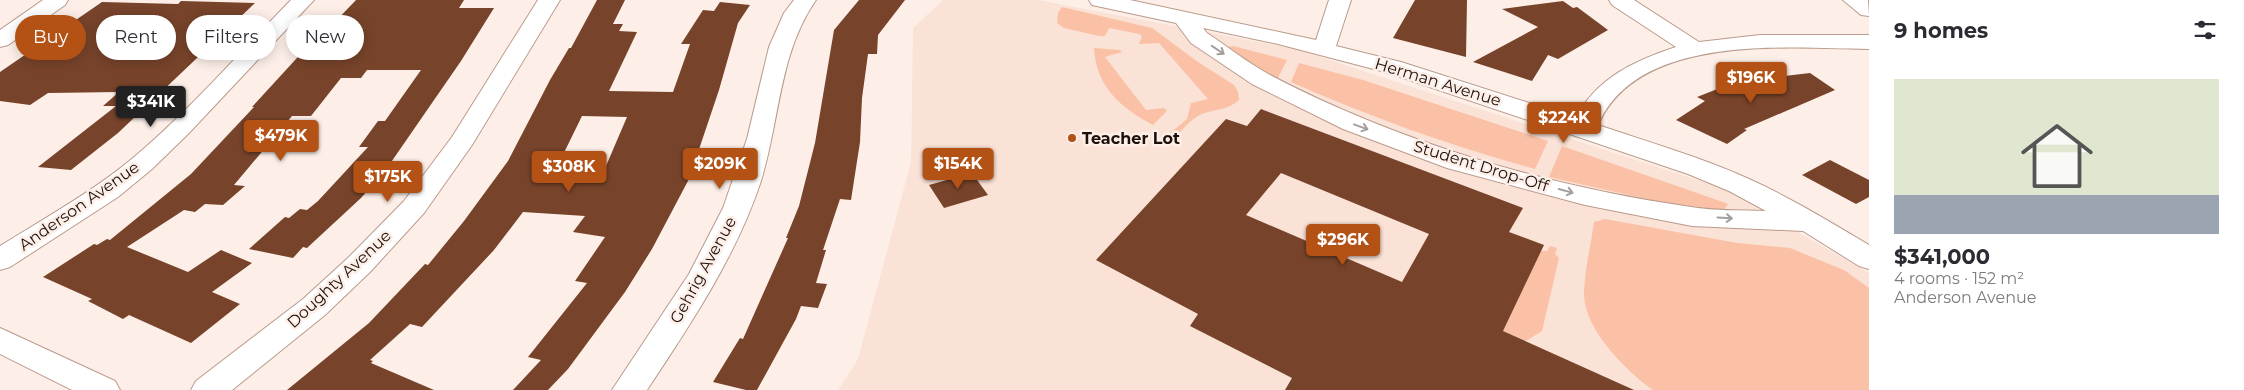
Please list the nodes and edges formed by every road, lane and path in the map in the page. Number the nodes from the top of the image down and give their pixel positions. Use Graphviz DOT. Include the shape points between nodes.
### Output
graph roads {
  1 [pos="58,0"];
  2 [pos="304,0"];
  3 [pos="549,0"];
  4 [pos="804,0"];
  5 [pos="1100,0"];
  6 [pos="1340,0"];
  7 [pos="1620,0"];
  8 [pos="1182,18"];
  9 [pos="0,40"];
  10 [pos="1869,42"];
  11 [pos="1324,49"];
  12 [pos="1694,49"];
  13 [pos="1584,129"];
  14 [pos="1811,223"];
  15 [pos="1869,259"];
  16 [pos="0,260"];
  17 [pos="0,340"];
  18 [pos="103,390"];
  19 [pos="208,390"];
  20 [pos="629,390"];
  1 -- 9 [label="street"];
  2 -- 16 [label="street, Anderson Avenue" via="143,163 100,196"];
  3 -- 19 [label="street, Doughty Avenue" via="463,140 414,208 314,307"];
  4 -- 20 [label="street, Gehrig Avenue" via="788,24 759,142 737,206 716,253 683,312"];
  5 -- 8 [label="street, Herman Avenue"];
  6 -- 11 [label="street"];
  7 -- 12 [label="street"];
  8 -- 11 [label="street, Herman Avenue"];
  8 -- 14 [label="street, Student Drop-Off, one-way" via="1199,38 1260,79 1352,124 1456,162 1585,196 1692,217"];
  10 -- 12 [label="street" via="1767,43"];
  11 -- 13 [label="street, Herman Avenue" via="1393,67"];
  12 -- 13 [label="street" via="1664,56 1627,76 1595,106"];
  13 -- 14 [label="street, Herman Avenue" via="1739,185"];
  14 -- 15 [label="street, Herman Avenue"];
  17 -- 18 [label="street"];
}
